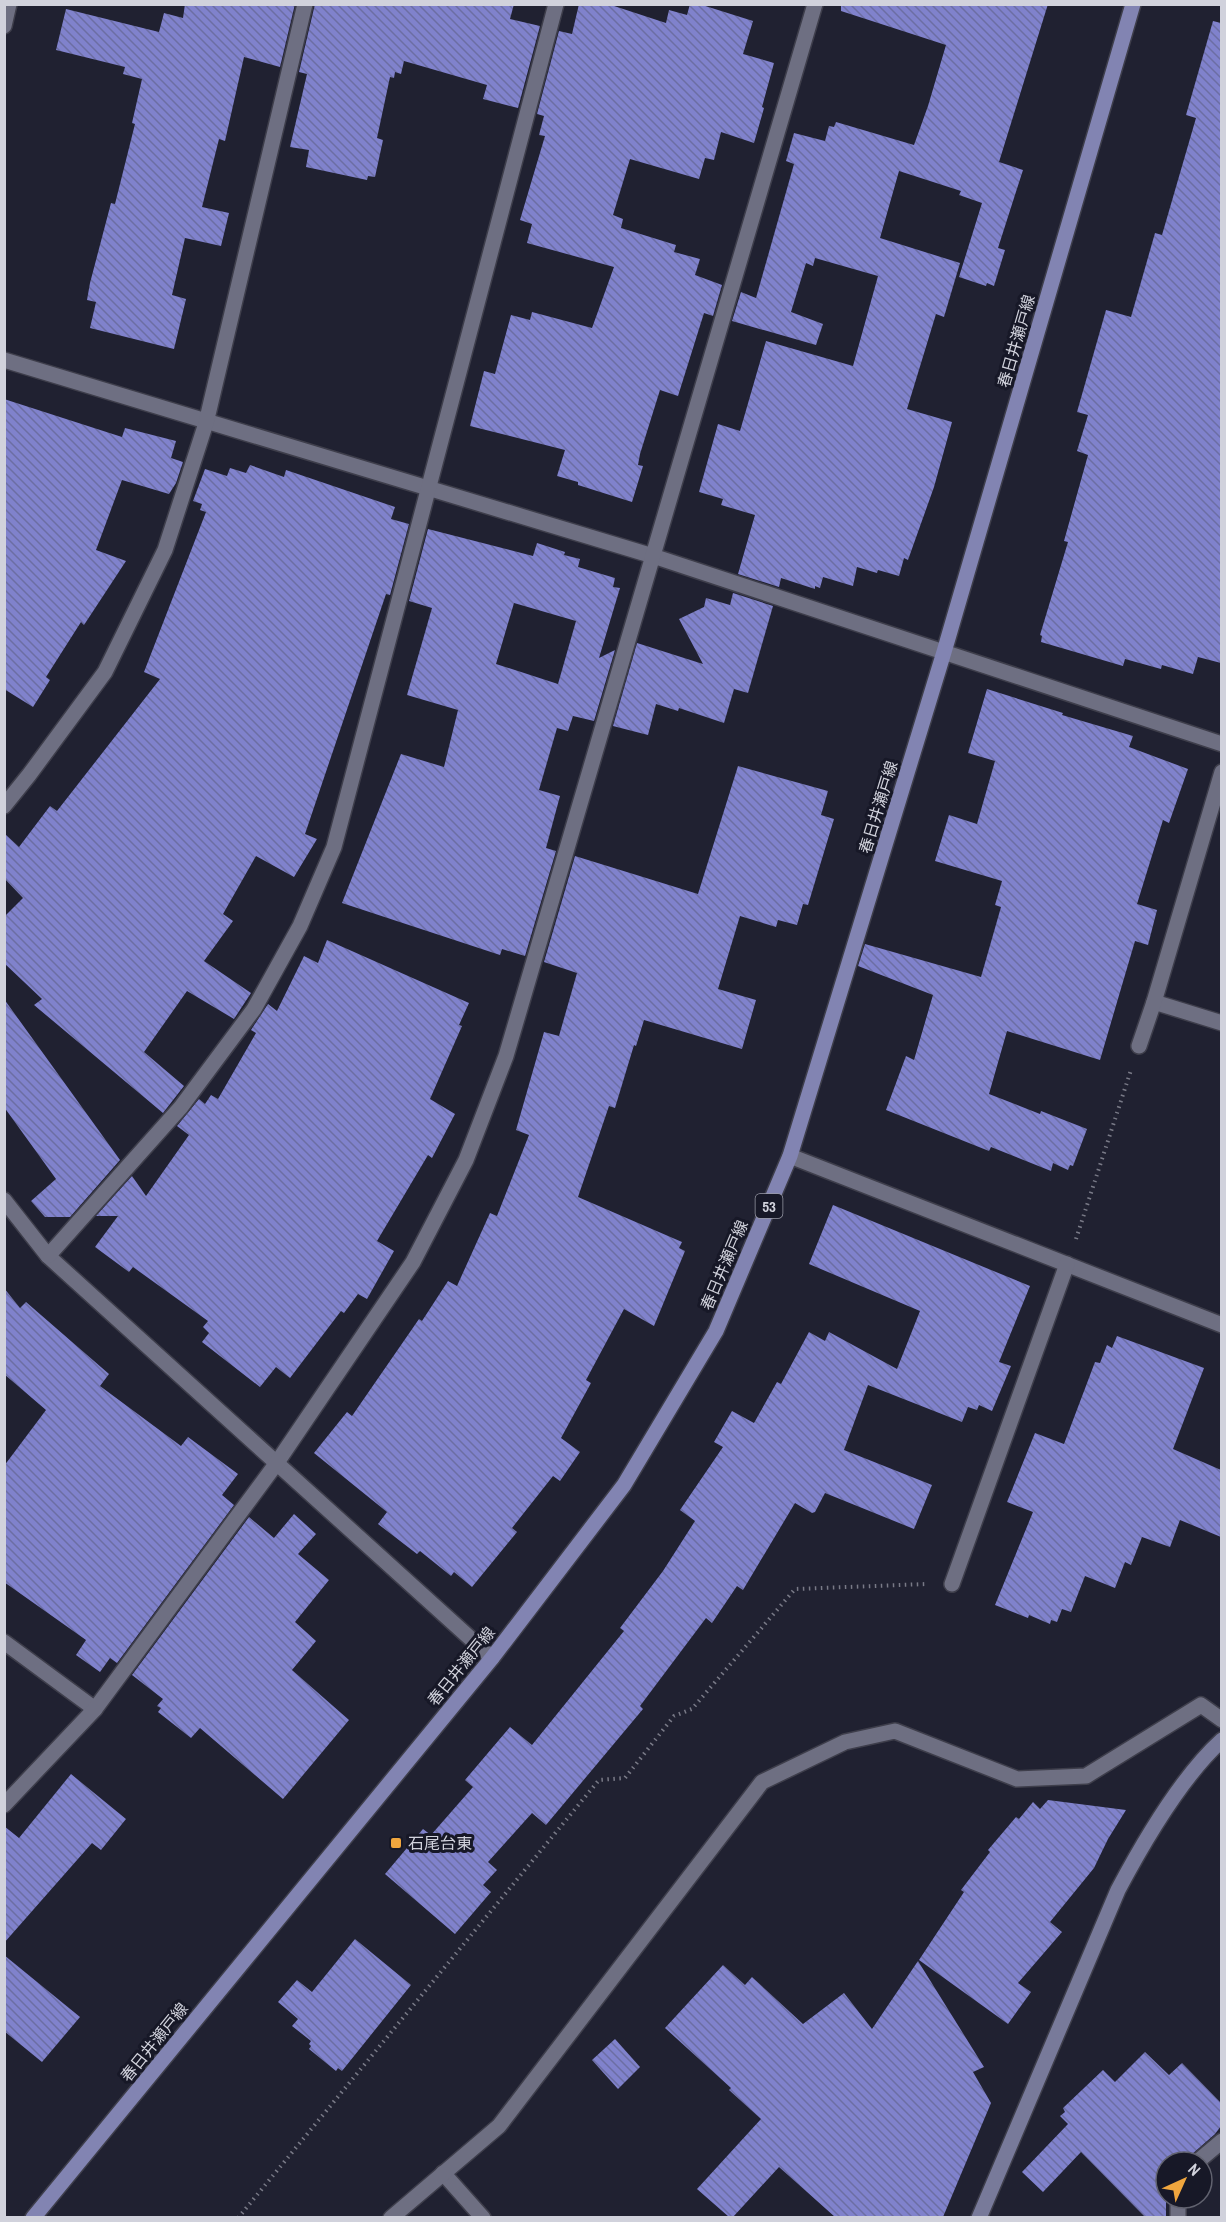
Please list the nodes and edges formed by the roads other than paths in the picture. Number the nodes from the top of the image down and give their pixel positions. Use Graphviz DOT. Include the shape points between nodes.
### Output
graph roads {
  1 [pos="9,4"];
  2 [pos="305,4"];
  3 [pos="556,4"];
  4 [pos="815,4"];
  5 [pos="1133,4"];
  6 [pos="4,26"];
  7 [pos="4,360"];
  8 [pos="206,423"];
  9 [pos="428,489"];
  10 [pos="653,556"];
  11 [pos="944,652"];
  12 [pos="1221,744"];
  13 [pos="1221,772"];
  14 [pos="4,806"];
  15 [pos="1154,1002"];
  16 [pos="1221,1023"];
  17 [pos="1139,1046"];
  18 [pos="790,1156"];
  19 [pos="4,1200"];
  20 [pos="48,1256"];
  21 [pos="1067,1264"];
  22 [pos="1221,1325"];
  23 [pos="276,1464"];
  24 [pos="952,1584"];
  25 [pos="4,1642"];
  26 [pos="492,1658"];
  27 [pos="95,1709"];
  28 [pos="1221,1720"];
  29 [pos="1221,1740"];
  30 [pos="4,1805"];
  31 [pos="443,2173"];
  32 [pos="33,2217"];
  33 [pos="391,2217"];
  34 [pos="483,2217"];
  35 [pos="979,2217"];
  1 -- 6 [label="street"];
  2 -- 8 [label="street"];
  3 -- 9 [label="street"];
  4 -- 10 [label="street"];
  5 -- 11 [label="main road, 春日井瀬戸線 / 53"];
  7 -- 8 [label="street"];
  8 -- 9 [label="street"];
  8 -- 14 [label="street" via="165,550 105,672"];
  9 -- 10 [label="street"];
  9 -- 20 [label="street" via="334,847 300,926 254,1010 181,1107"];
  10 -- 11 [label="street"];
  10 -- 23 [label="street" via="506,1056 466,1160 413,1262"];
  11 -- 12 [label="street"];
  11 -- 18 [label="main road, 春日井瀬戸線 / 53"];
  13 -- 15 [label="street"];
  15 -- 16 [label="street"];
  15 -- 17 [label="street"];
  18 -- 21 [label="street"];
  18 -- 26 [label="main road, 春日井瀬戸線 / 53" via="716,1331 624,1485"];
  19 -- 20 [label="street"];
  20 -- 23 [label="street"];
  21 -- 22 [label="street"];
  21 -- 24 [label="street"];
  23 -- 26 [label="street"];
  23 -- 27 [label="street"];
  25 -- 27 [label="street"];
  26 -- 32 [label="main road, 春日井瀬戸線 / 53"];
  27 -- 30 [label="street"];
  28 -- 31 [label="street" via="1201,1705 1086,1776 1017,1779 895,1731 845,1742 762,1782 499,2126"];
  29 -- 35 [label="street" via="1166,1809 1118,1890"];
  31 -- 33 [label="street"];
  31 -- 34 [label="street"];
}
